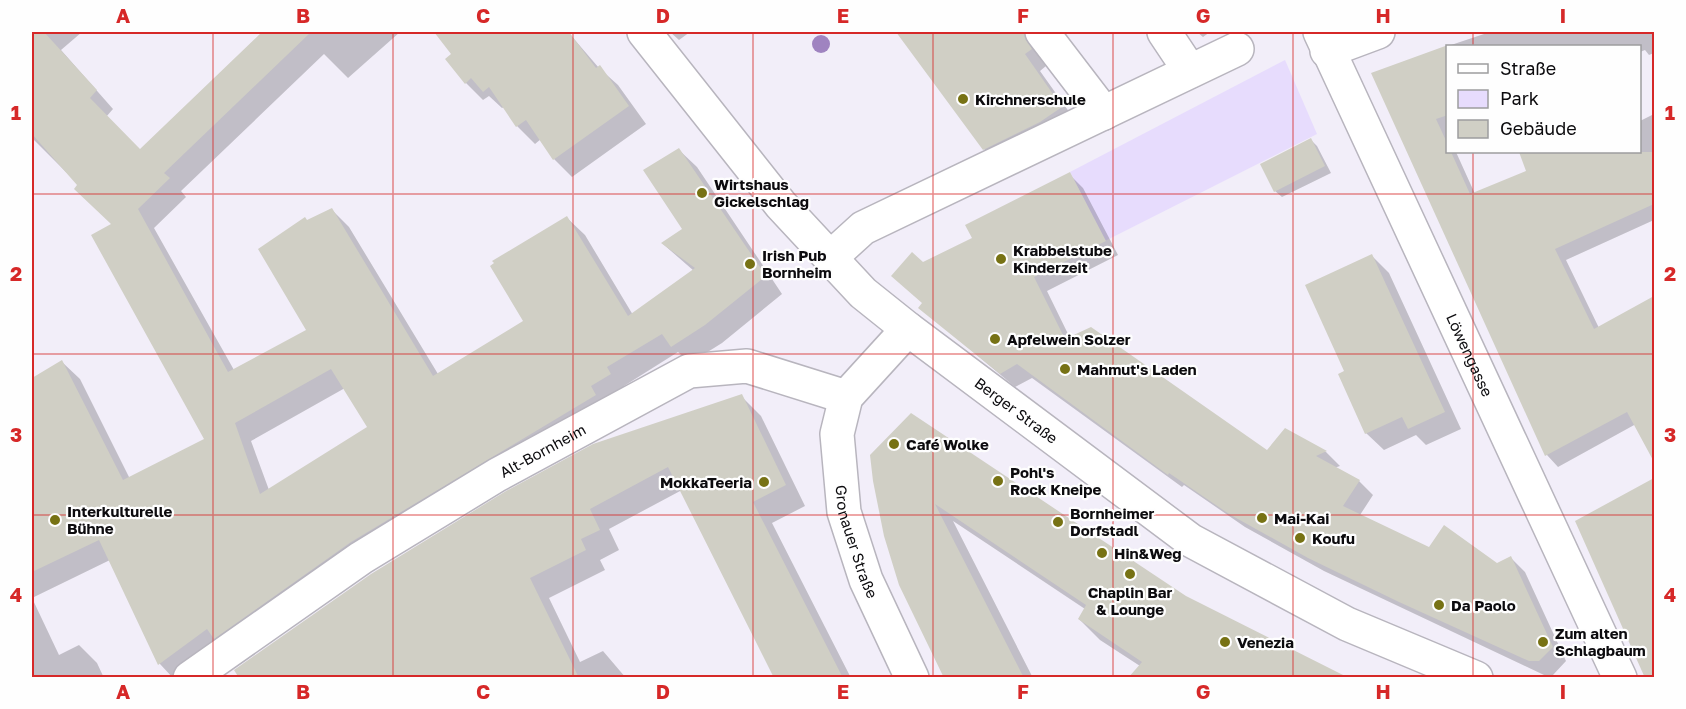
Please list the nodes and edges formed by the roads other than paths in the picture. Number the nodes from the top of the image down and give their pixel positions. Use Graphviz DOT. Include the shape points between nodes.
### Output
graph roads {
  1 [pos="644,32"];
  2 [pos="1042,32"];
  3 [pos="1164,32"];
  4 [pos="1378,32"];
  5 [pos="1323,41"];
  6 [pos="1237,49"];
  7 [pos="1190,71"];
  8 [pos="1104,113"];
  9 [pos="830,258"];
  10 [pos="908,329"];
  11 [pos="846,397"];
  12 [pos="190,678"];
  13 [pos="912,678"];
  14 [pos="1476,678"];
  15 [pos="1620,678"];
  1 -- 9 [label="street, Berger Straße" via="781,205"];
  2 -- 8 [label="street"];
  3 -- 7 [label="street"];
  4 -- 5 [label="street"];
  5 -- 15 [label="street, Löwengasse"];
  6 -- 7 [label="street"];
  7 -- 8 [label="street"];
  8 -- 9 [label="street" via="863,228"];
  9 -- 10 [label="street, Berger Straße" via="863,293"];
  10 -- 11 [label="street"];
  10 -- 14 [label="street, Berger Straße" via="1190,540 1347,624"];
  11 -- 12 [label="street, Alt-Bornheim" via="747,366 689,371 497,475 371,552"];
  11 -- 13 [label="street, Gronauer Straße" via="837,434 844,512 866,580"];
}
